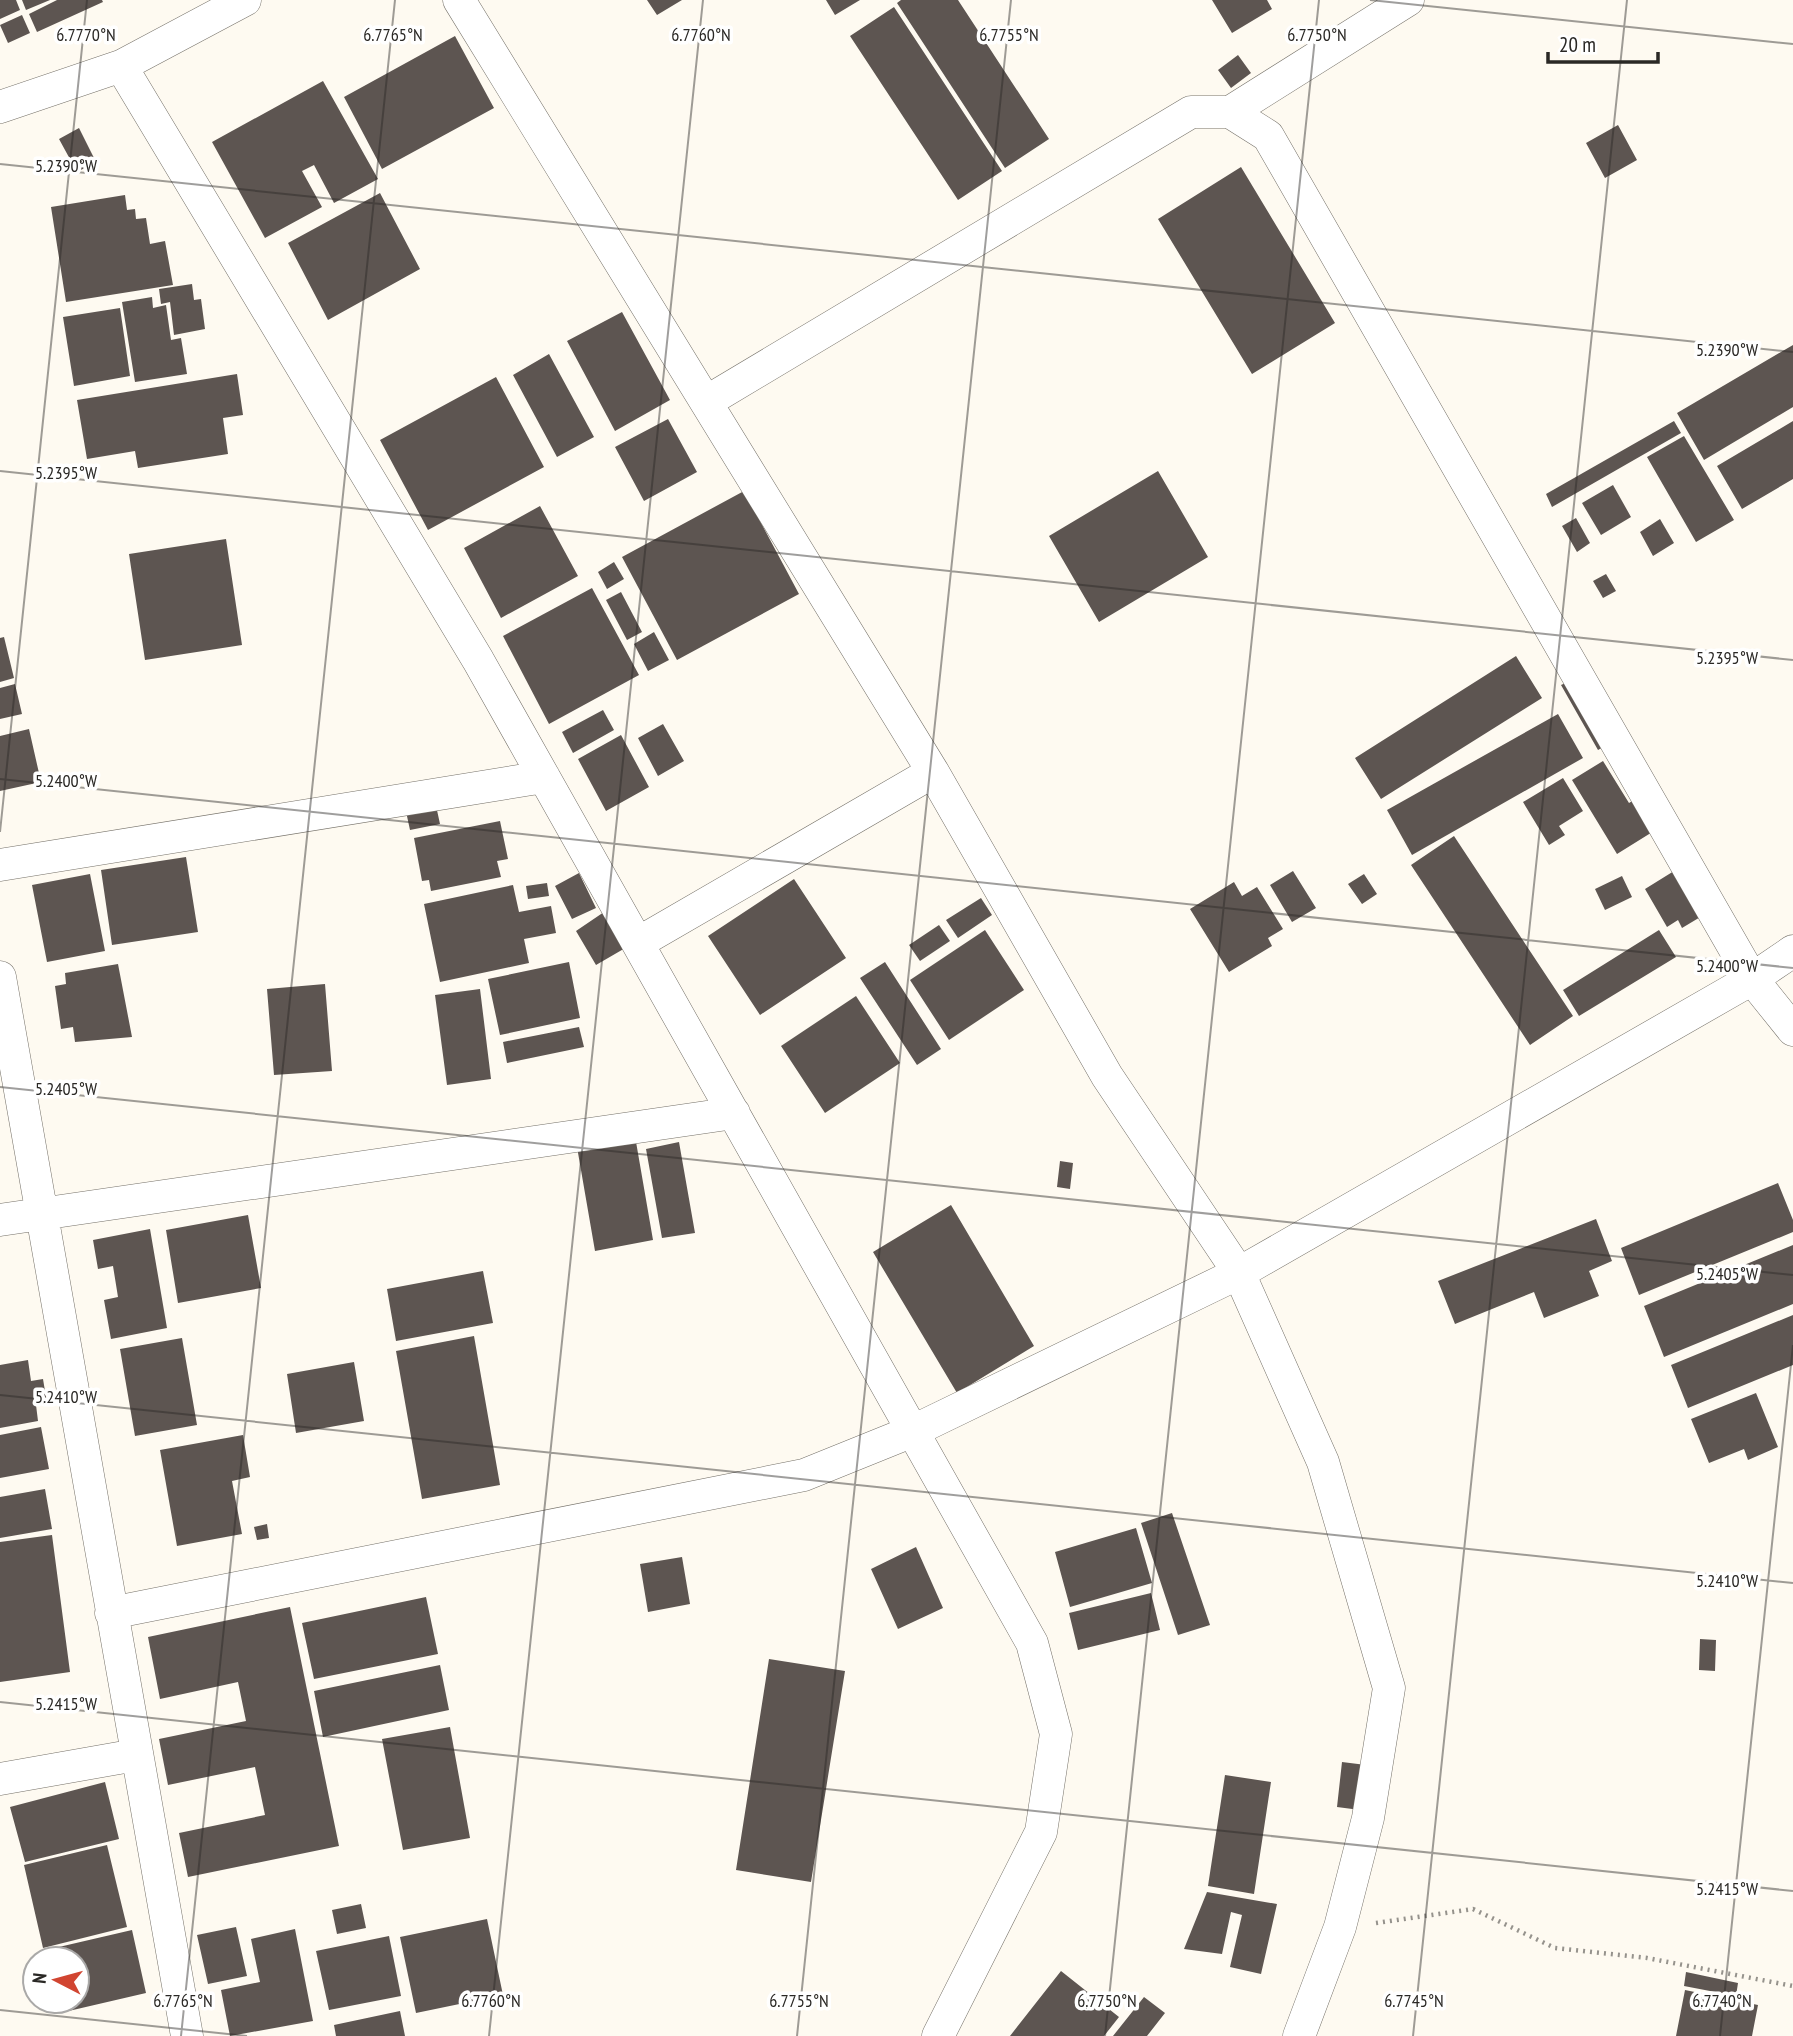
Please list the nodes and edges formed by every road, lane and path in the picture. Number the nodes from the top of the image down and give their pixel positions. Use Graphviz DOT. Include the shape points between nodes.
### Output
graph roads {
  1 [pos="245,0"];
  2 [pos="459,0"];
  3 [pos="1408,0"];
  4 [pos="121,66"];
  5 [pos="0,107"];
  6 [pos="1230,112"];
  7 [pos="706,402"];
  8 [pos="933,772"];
  9 [pos="544,777"];
  10 [pos="0,864"];
  11 [pos="638,943"];
  12 [pos="1793,951"];
  13 [pos="0,977"];
  14 [pos="1752,979"];
  15 [pos="1793,1030"];
  16 [pos="734,1113"];
  17 [pos="42,1214"];
  18 [pos="0,1220"];
  19 [pos="1239,1273"];
  20 [pos="913,1431"];
  21 [pos="111,1613"];
  22 [pos="136,1755"];
  23 [pos="0,1779"];
  24 [pos="1340,1927"];
  25 [pos="1793,1986"];
  26 [pos="187,2036"];
  27 [pos="938,2036"];
  28 [pos="1299,2036"];
  1 -- 4 [label="street"];
  2 -- 7 [label="street"];
  3 -- 6 [label="street"];
  4 -- 5 [label="street"];
  4 -- 9 [label="street"];
  6 -- 7 [label="street" via="1191,112"];
  6 -- 14 [label="street" via="1268,136"];
  7 -- 8 [label="street"];
  8 -- 11 [label="street"];
  8 -- 19 [label="street" via="1107,1076"];
  9 -- 10 [label="street"];
  9 -- 11 [label="street"];
  11 -- 16 [label="street"];
  12 -- 14 [label="street"];
  13 -- 17 [label="street"];
  14 -- 15 [label="street"];
  14 -- 19 [label="street"];
  16 -- 17 [label="street"];
  16 -- 20 [label="street"];
  17 -- 18 [label="street"];
  17 -- 21 [label="street"];
  19 -- 20 [label="street"];
  19 -- 24 [label="street" via="1323,1462 1389,1688 1368,1818"];
  20 -- 21 [label="street" via="804,1475"];
  20 -- 27 [label="street" via="1032,1643 1056,1734 1041,1832"];
  21 -- 22 [label="street"];
  22 -- 23 [label="street"];
  22 -- 26 [label="street"];
  24 -- 25 [label="path" via="1473,1909 1555,1948 1647,1958"];
  24 -- 28 [label="street"];
}
